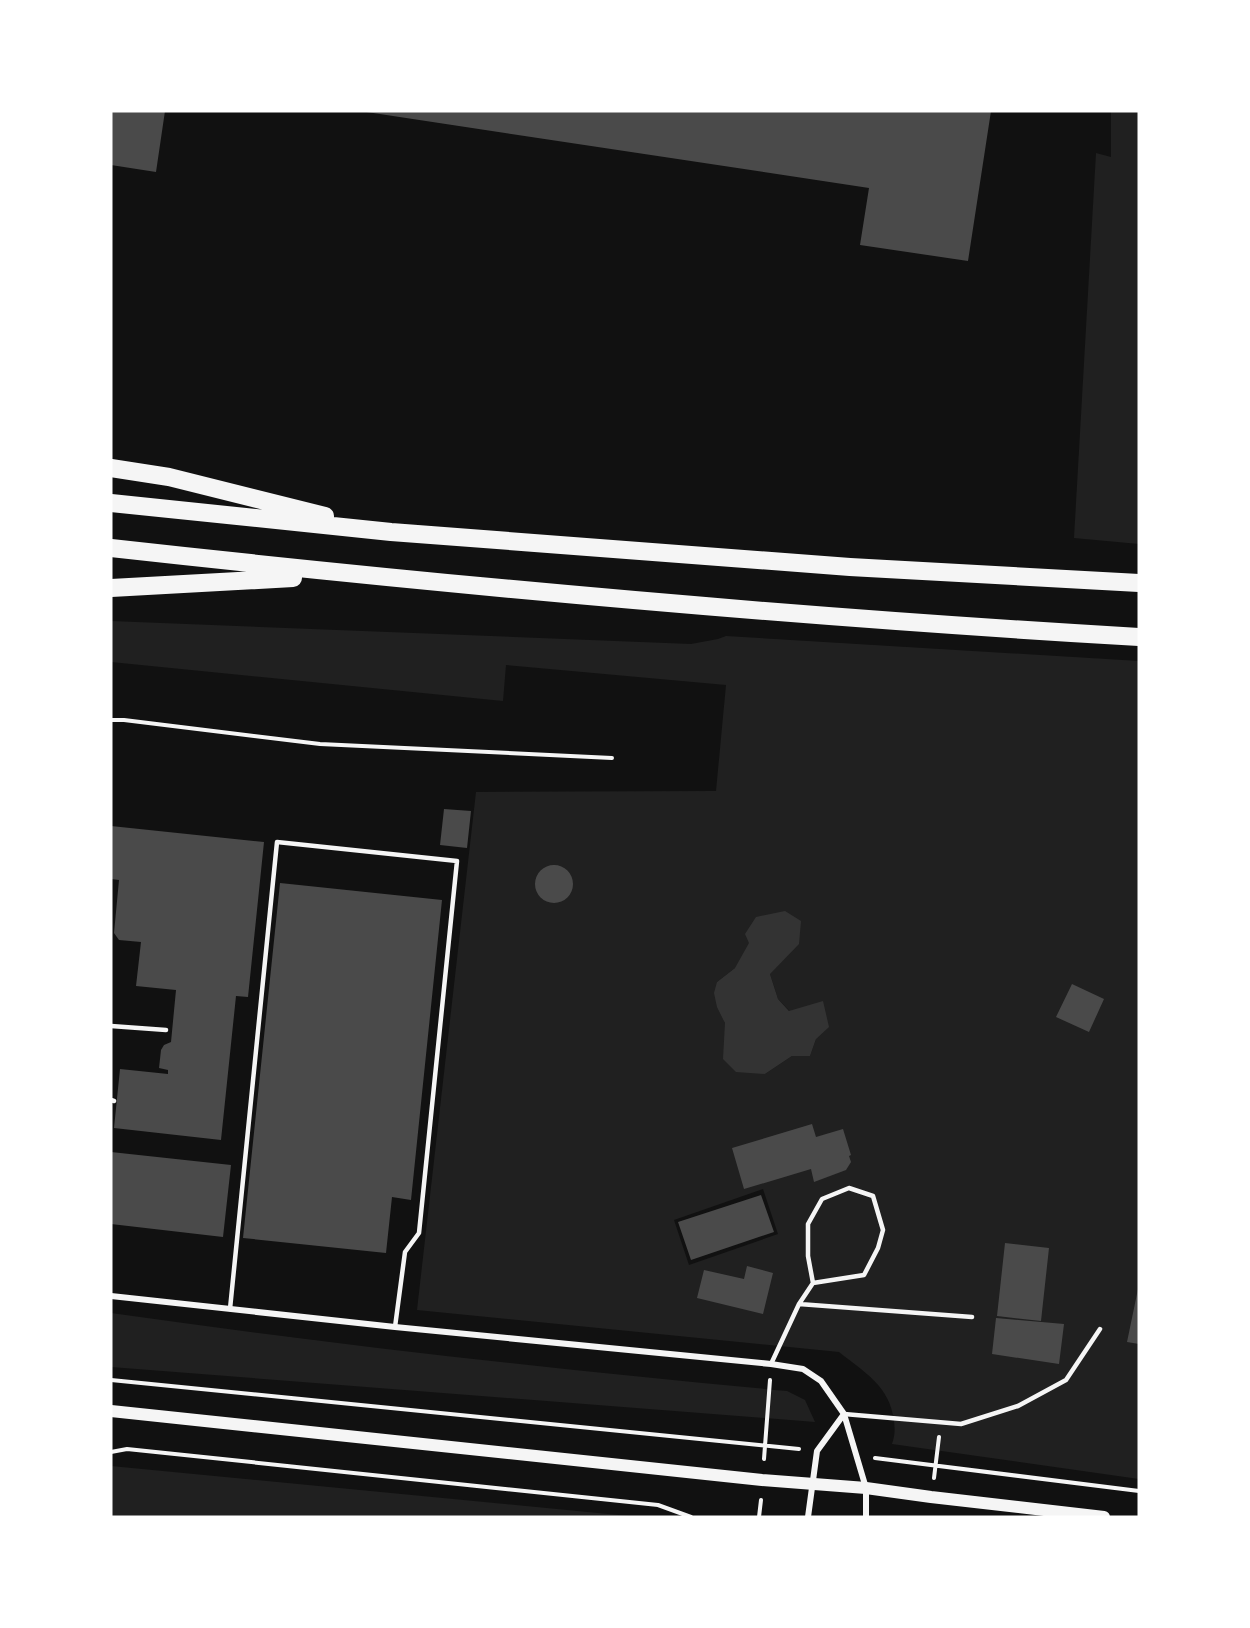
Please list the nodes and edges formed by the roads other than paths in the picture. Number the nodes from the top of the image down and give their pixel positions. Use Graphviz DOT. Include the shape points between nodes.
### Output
graph roads {
  1 [pos="111,468"];
  2 [pos="111,503"];
  3 [pos="391,532"];
  4 [pos="111,548"];
  5 [pos="346,575"];
  6 [pos="1139,583"];
  7 [pos="111,588"];
  8 [pos="1139,638"];
  9 [pos="111,1026"];
  10 [pos="166,1030"];
  11 [pos="813,1283"];
  12 [pos="111,1296"];
  13 [pos="799,1304"];
  14 [pos="230,1309"];
  15 [pos="972,1317"];
  16 [pos="395,1327"];
  17 [pos="1100,1329"];
  18 [pos="771,1364"];
  19 [pos="111,1411"];
  20 [pos="844,1414"];
  21 [pos="813,1484"];
  22 [pos="866,1488"];
  23 [pos="808,1517"];
  24 [pos="866,1517"];
  25 [pos="1104,1517"];
  1 -- 3 [label="highway" via="169,477"];
  2 -- 3 [label="highway"];
  3 -- 6 [label="highway" via="850,567"];
  4 -- 5 [label="highway"];
  5 -- 7 [label="highway"];
  5 -- 8 [label="highway"];
  9 -- 10 [label="lane"];
  11 -- 11 [label="lane" via="808,1224 822,1199 849,1188 873,1196 883,1230 864,1275"];
  11 -- 13 [label="lane"];
  12 -- 14 [label="street"];
  13 -- 15 [label="lane"];
  13 -- 18 [label="lane"];
  14 -- 16 [label="street"];
  14 -- 16 [label="lane" via="277,842 457,861 420,1233 405,1252"];
  16 -- 18 [label="street"];
  17 -- 20 [label="lane" via="1066,1380 1018,1406 961,1424"];
  18 -- 20 [label="street" via="803,1370 821,1381"];
  19 -- 21 [label="main road"];
  20 -- 21 [label="street" via="818,1451"];
  20 -- 22 [label="street"];
  21 -- 22 [label="main road"];
  21 -- 23 [label="street"];
  22 -- 24 [label="street"];
  22 -- 25 [label="main road"];
}
